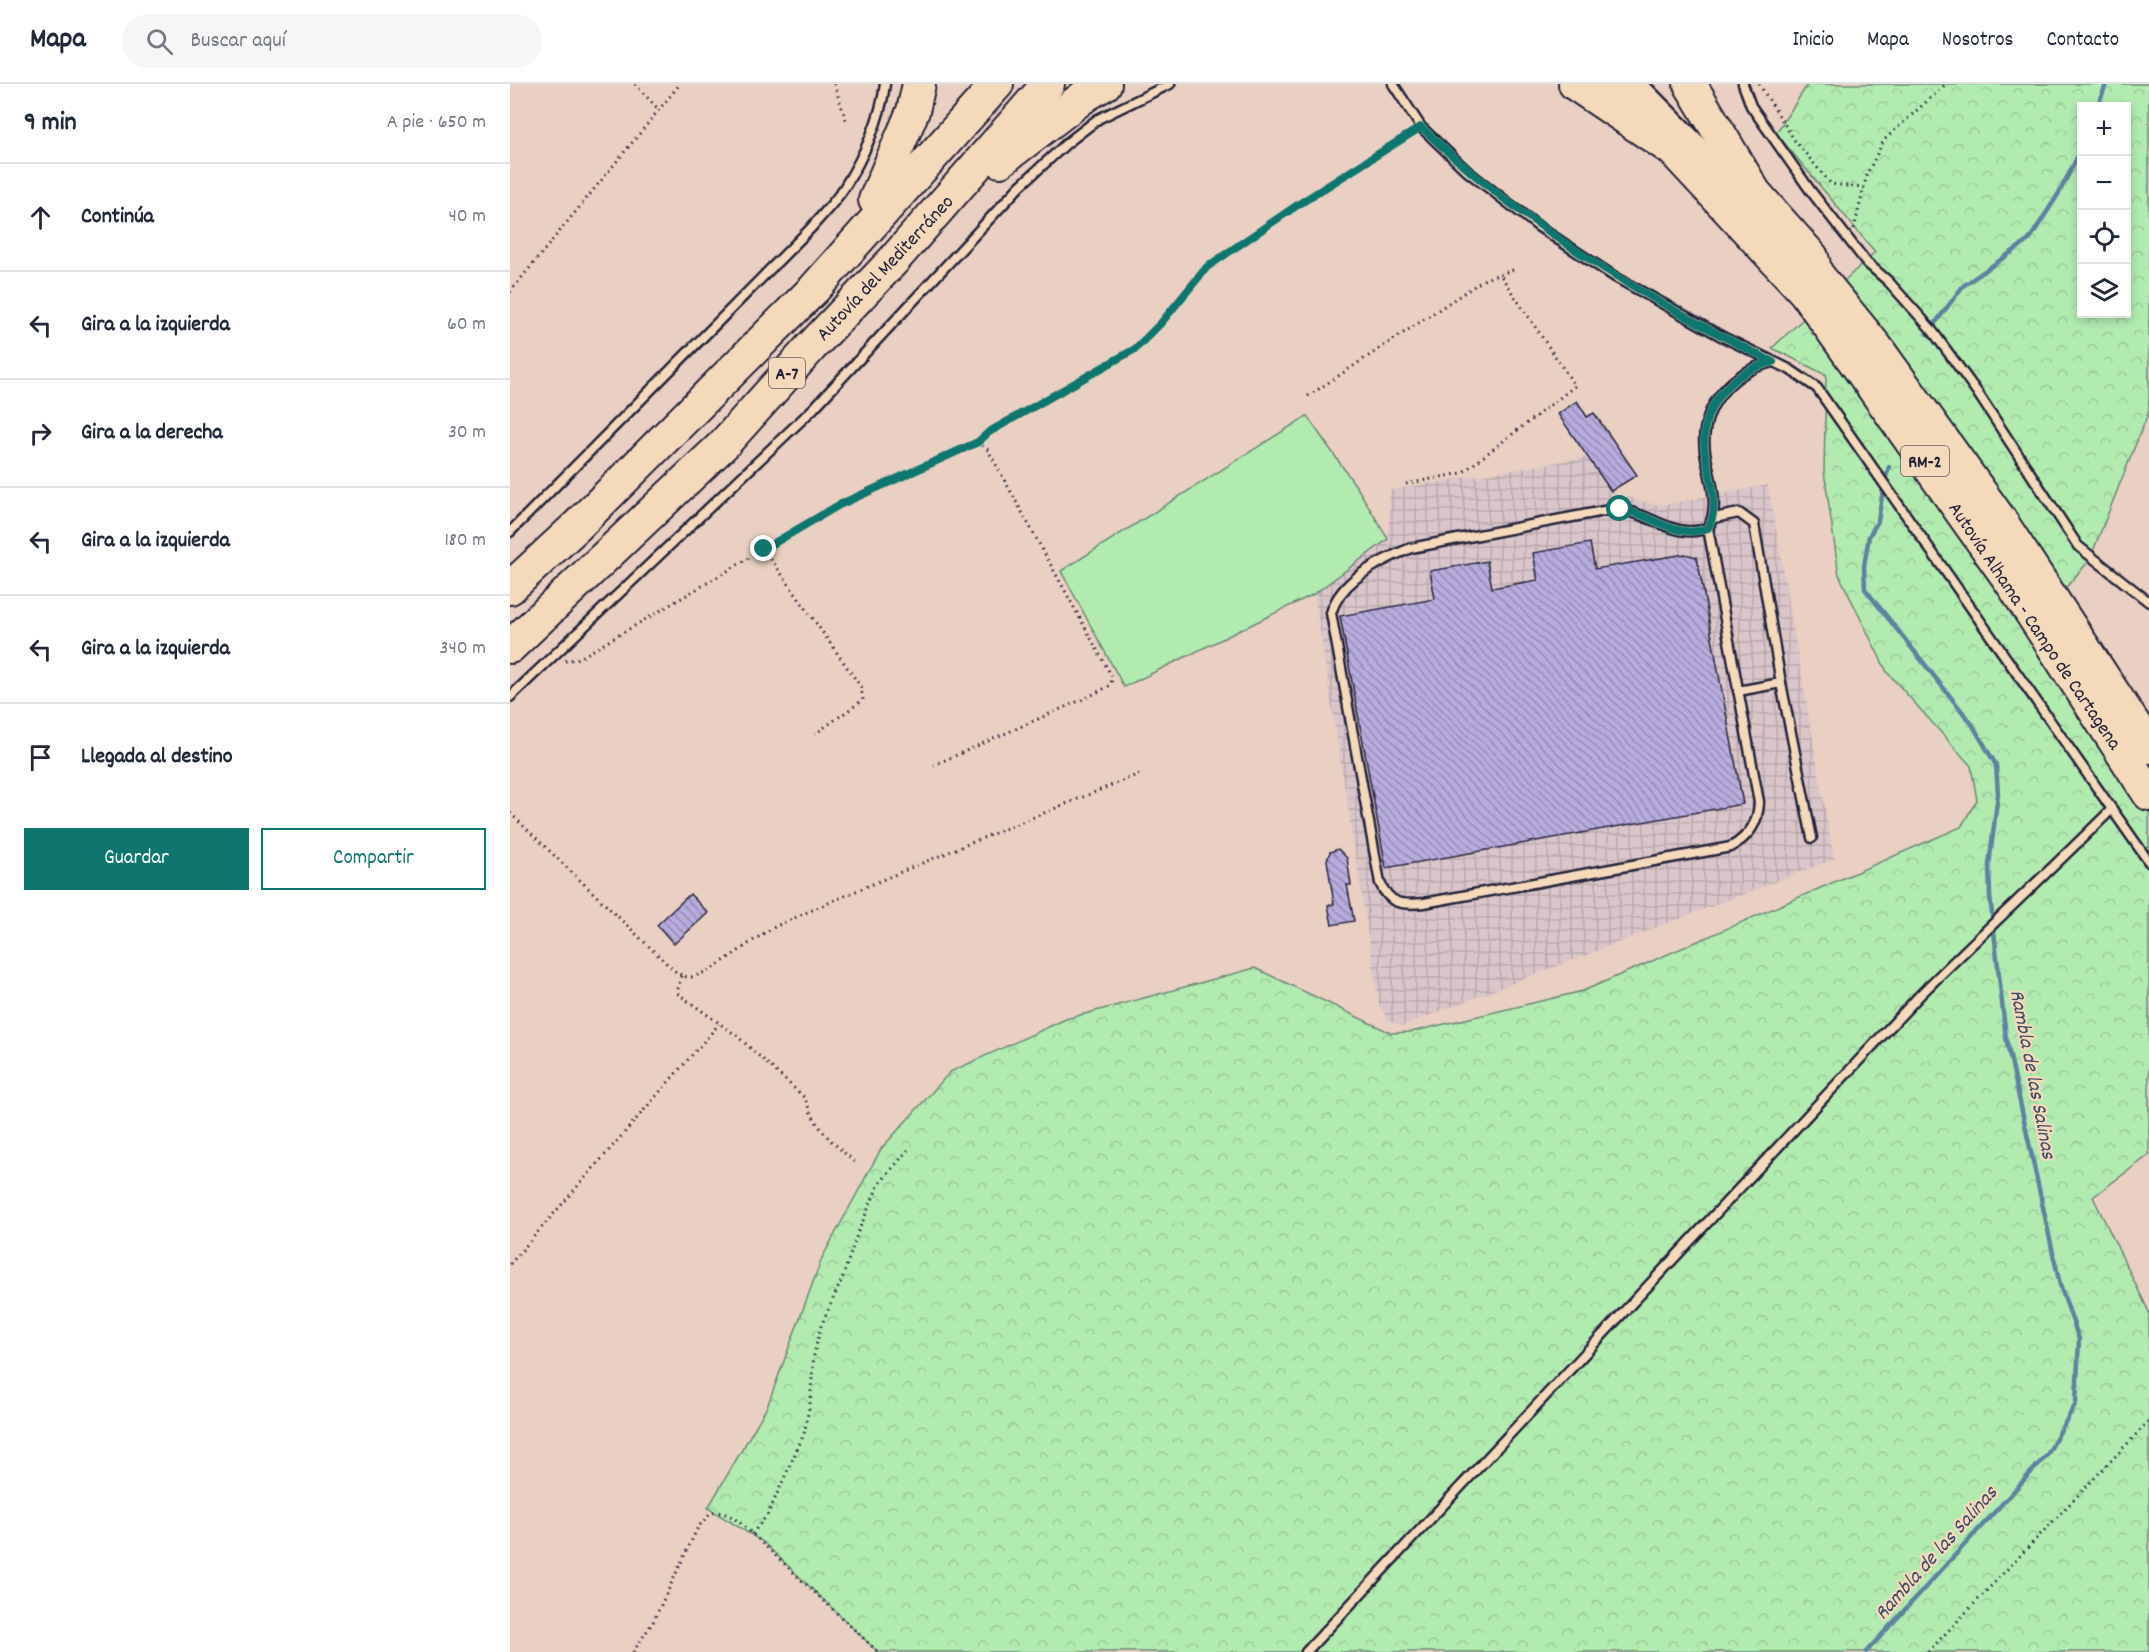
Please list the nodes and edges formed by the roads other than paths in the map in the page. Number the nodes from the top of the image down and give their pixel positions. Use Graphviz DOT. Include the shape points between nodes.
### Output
graph roads {
  1 [pos="885,84"];
  2 [pos="918,84"];
  3 [pos="976,84"];
  4 [pos="997,84"];
  5 [pos="1048,84"];
  6 [pos="1062,84"];
  7 [pos="1106,84"];
  8 [pos="1170,84"];
  9 [pos="1393,84"];
  10 [pos="1575,84"];
  11 [pos="1606,84"];
  12 [pos="1630,84"];
  13 [pos="1690,84"];
  14 [pos="1743,84"];
  15 [pos="1673,150"];
  16 [pos="1000,161"];
  17 [pos="875,200"];
  18 [pos="1816,273"];
  19 [pos="1773,362"];
  20 [pos="711,390"];
  21 [pos="723,445"];
  22 [pos="1714,518"];
  23 [pos="1708,528"];
  24 [pos="510,532"];
  25 [pos="510,588"];
  26 [pos="2149,602"];
  27 [pos="510,647"];
  28 [pos="1781,683"];
  29 [pos="1738,691"];
  30 [pos="510,697"];
  31 [pos="2149,747"];
  32 [pos="2149,794"];
  33 [pos="2112,809"];
  34 [pos="1812,838"];
  35 [pos="2149,862"];
  36 [pos="1306,1652"];
  1 -- 24 [label="lane" via="868,141 844,188 811,228"];
  2 -- 17 [label="highway" via="913,111"];
  3 -- 17 [label="highway"];
  4 -- 20 [label="highway, Autovía del Mediterráneo / A-7" via="814,290"];
  5 -- 21 [label="highway, Autovía del Mediterráneo / A-7" via="892,262"];
  6 -- 16 [label="highway"];
  7 -- 16 [label="highway"];
  8 -- 30 [label="lane" via="1098,119 1067,142 1020,186 813,409"];
  9 -- 19 [label="lane" via="1421,127 1467,171 1539,227 1615,277"];
  10 -- 15 [label="highway, Autovía Alhama - Campo de Cartagena"];
  11 -- 15 [label="highway, RM-2"];
  12 -- 18 [label="highway, RM-2"];
  13 -- 18 [label="highway, Autovía Alhama - Campo de Cartagena" via="1755,193 1812,257"];
  14 -- 26 [label="lane" via="1752,106 1810,190 1850,242 1931,329 1977,392 2078,546"];
  15 -- 32 [label="highway, Autovía Alhama - Campo de Cartagena / RM-2" via="1805,292 2011,582"];
  16 -- 21 [label="highway" via="770,408"];
  17 -- 20 [label="highway" via="718,372"];
  18 -- 31 [label="highway, Autovía Alhama - Campo de Cartagena / RM-2" via="1877,348 2000,518"];
  19 -- 22 [label="lane" via="1733,379 1716,399 1707,423 1705,449"];
  19 -- 33 [label="lane" via="1817,388"];
  20 -- 25 [label="highway, Autovía del Mediterráneo / A-7"];
  21 -- 27 [label="highway, Autovía del Mediterráneo / A-7"];
  22 -- 23 [label="lane"];
  22 -- 28 [label="lane" via="1739,513 1754,524"];
  23 -- 29 [label="lane"];
  23 -- 29 [label="lane" via="1687,533 1636,511 1609,510 1434,543 1387,557 1342,591 1331,613 1380,883 1386,896 1399,903 1424,903 1731,848 1744,840 1754,826 1759,802"];
  28 -- 29 [label="lane"];
  28 -- 34 [label="lane"];
  33 -- 35 [label="lane"];
  33 -- 36 [label="lane" via="1920,995"];
}
